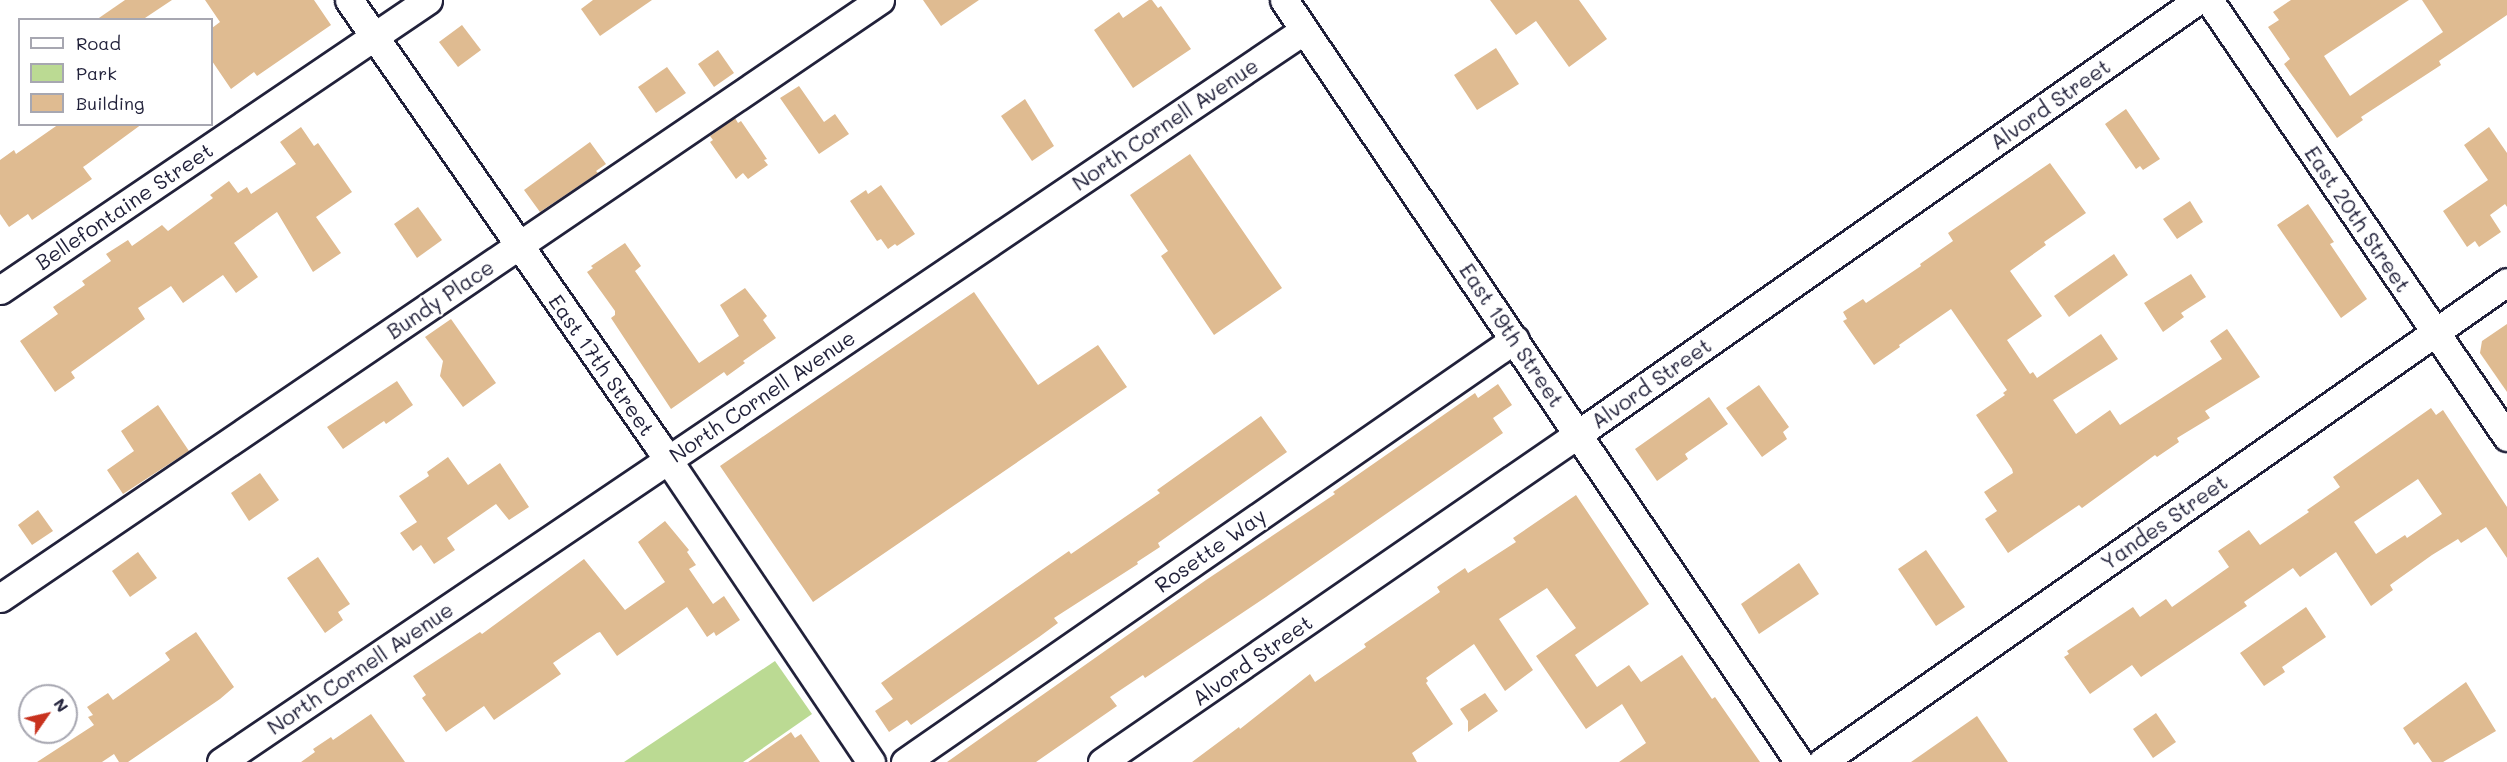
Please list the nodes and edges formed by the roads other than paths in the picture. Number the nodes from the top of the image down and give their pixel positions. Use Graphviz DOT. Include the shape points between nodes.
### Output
graph roads {
  1 [pos="349,0"];
  2 [pos="428,0"];
  3 [pos="880,0"];
  4 [pos="1284,0"];
  5 [pos="2198,0"];
  6 [pos="2209,0"];
  7 [pos="1304,30"];
  8 [pos="374,36"];
  9 [pos="519,245"];
  10 [pos="2507,282"];
  11 [pos="0,290"];
  12 [pos="2435,332"];
  13 [pos="1515,339"];
  14 [pos="1578,434"];
  15 [pos="2507,437"];
  16 [pos="668,460"];
  17 [pos="0,598"];
  18 [pos="221,762"];
  19 [pos="871,762"];
  20 [pos="905,762"];
  21 [pos="1102,762"];
  22 [pos="1799,762"];
  23 [pos="1822,762"];
  1 -- 8 [label="street, East 17th Street"];
  2 -- 8 [label="street, Bellefontaine Street"];
  3 -- 9 [label="street, Bundy Place"];
  4 -- 7 [label="street, East 19th Street"];
  5 -- 14 [label="street, Alvord Street"];
  6 -- 12 [label="street, East 20th Street"];
  7 -- 13 [label="street, East 19th Street"];
  7 -- 16 [label="street, North Cornell Avenue"];
  8 -- 9 [label="street, East 17th Street"];
  8 -- 11 [label="street, Bellefontaine Street"];
  9 -- 16 [label="street, East 17th Street"];
  9 -- 17 [label="street, Bundy Place"];
  10 -- 12 [label="street, Yandes Street"];
  12 -- 15 [label="street, East 20th Street"];
  12 -- 23 [label="street, Yandes Street"];
  13 -- 14 [label="street, East 19th Street"];
  13 -- 20 [label="street, Rosette Way"];
  14 -- 21 [label="street, Alvord Street"];
  14 -- 22 [label="street, East 19th Street"];
  16 -- 18 [label="street, North Cornell Avenue"];
  16 -- 19 [label="street, East 17th Street"];
}
